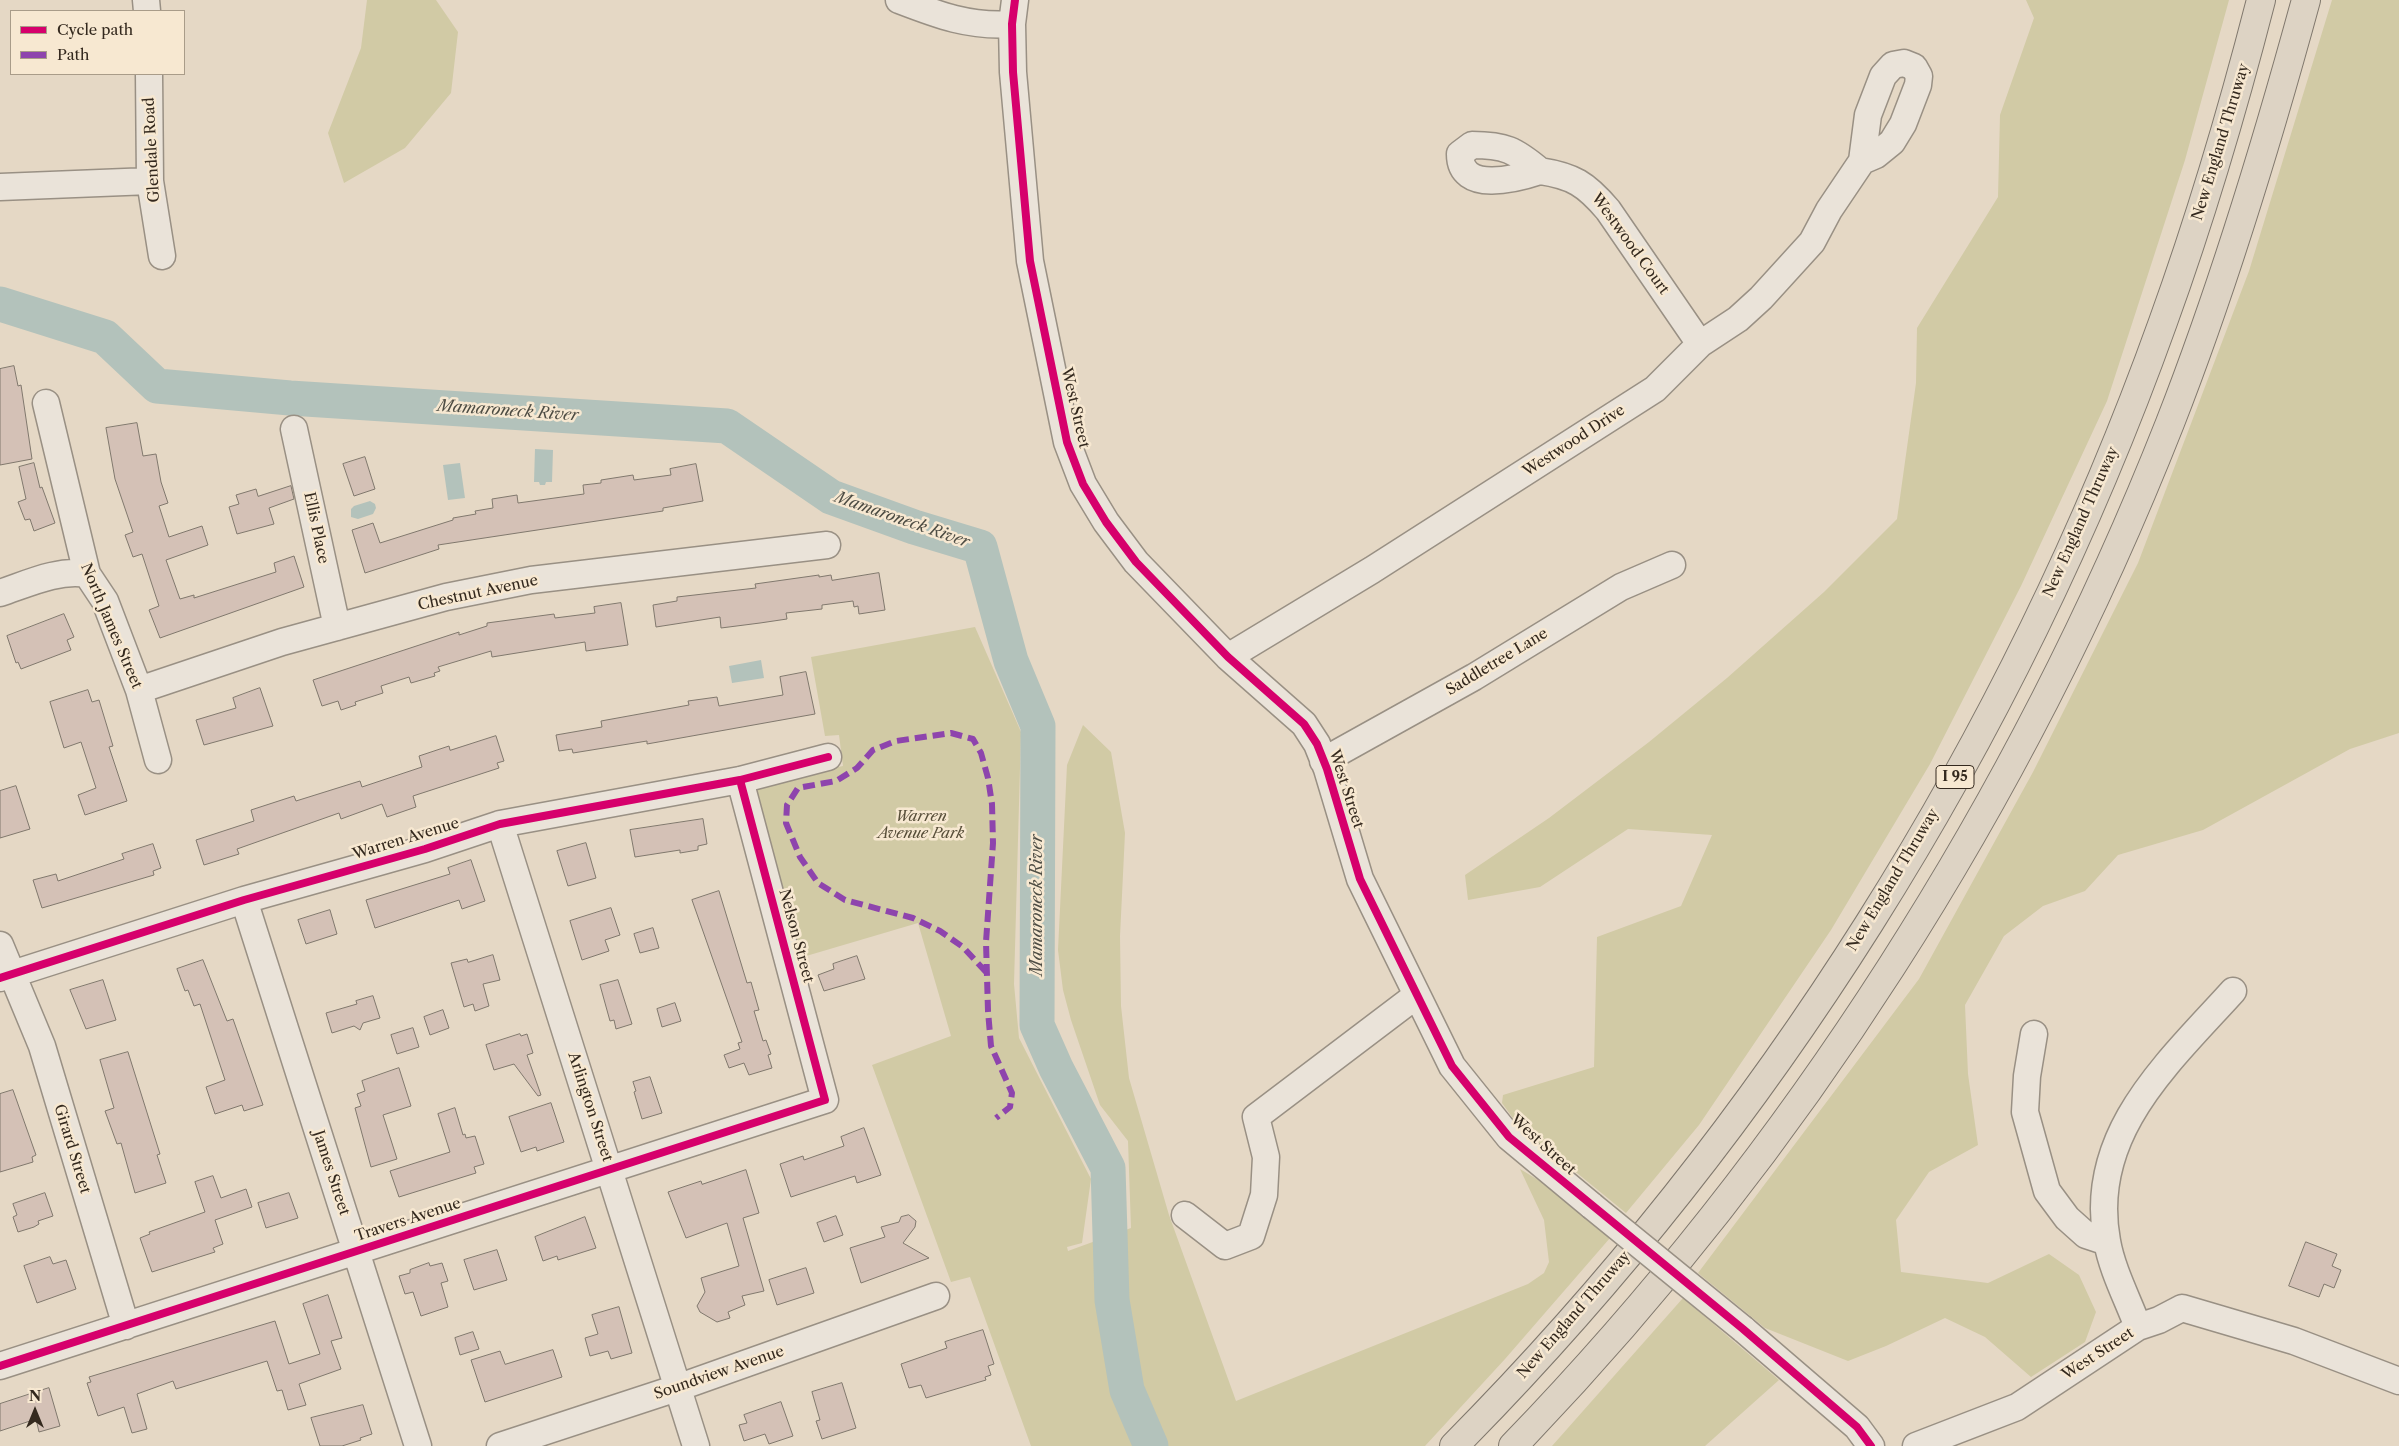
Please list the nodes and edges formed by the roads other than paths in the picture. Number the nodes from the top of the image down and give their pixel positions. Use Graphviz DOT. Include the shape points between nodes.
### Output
graph roads {
  1 [pos="899,0"];
  2 [pos="2261,0"];
  3 [pos="2306,0"];
  4 [pos="1014,12"];
  5 [pos="149,75"];
  6 [pos="1862,161"];
  7 [pos="1540,172"];
  8 [pos="150,181"];
  9 [pos="0,187"];
  10 [pos="162,256"];
  11 [pos="1700,344"];
  12 [pos="46,403"];
  13 [pos="294,429"];
  14 [pos="827,545"];
  15 [pos="1672,565"];
  16 [pos="87,574"];
  17 [pos="0,593"];
  18 [pos="337,627"];
  19 [pos="1228,656"];
  20 [pos="138,690"];
  21 [pos="828,757"];
  22 [pos="158,760"];
  23 [pos="1323,761"];
  24 [pos="740,780"];
  25 [pos="500,824"];
  26 [pos="244,900"];
  27 [pos="0,945"];
  28 [pos="6,976"];
  29 [pos="2232,991"];
  30 [pos="1418,995"];
  31 [pos="2034,1034"];
  32 [pos="825,1100"];
  33 [pos="609,1169"];
  34 [pos="1185,1215"];
  35 [pos="2107,1242"];
  36 [pos="356,1251"];
  37 [pos="936,1296"];
  38 [pos="126,1326"];
  39 [pos="2138,1327"];
  40 [pos="0,1366"];
  41 [pos="2399,1381"];
  42 [pos="678,1388"];
  43 [pos="418,1446"];
  44 [pos="500,1446"];
  45 [pos="696,1446"];
  46 [pos="1454,1446"];
  47 [pos="1513,1446"];
  48 [pos="1871,1446"];
  49 [pos="1916,1446"];
  1 -- 4 [label="street" via="947,18 992,25"];
  2 -- 46 [label="highway, New England Thruway / I 95" via="2208,188 2138,390 2049,595 1954,779 1841,965 1716,1143 1581,1309"];
  3 -- 47 [label="highway, I 95" via="2242,220 2170,423 2088,611 2016,753 1913,932 1793,1110 1660,1282"];
  4 -- 19 [label="street, West Street" via="1013,72 1030,261 1067,442 1083,484 1136,562"];
  5 -- 8 [label="street, Glendale Road"];
  6 -- 11 [label="street, Westwood Drive" via="1812,242 1738,319"];
  7 -- 11 [label="street, Westwood Court" via="1560,174 1593,192"];
  8 -- 9 [label="street"];
  8 -- 10 [label="street, Glendale Road"];
  11 -- 19 [label="street, Westwood Drive" via="1655,389 1372,570"];
  12 -- 16 [label="street, North James Street"];
  13 -- 18 [label="street, Ellis Place"];
  14 -- 18 [label="street, Chestnut Avenue" via="530,580 446,596"];
  15 -- 23 [label="street, Saddletree Lane" via="1621,587 1474,677"];
  16 -- 17 [label="street" via="74,572 55,576"];
  16 -- 20 [label="street, North James Street" via="105,601"];
  18 -- 20 [label="street, Chestnut Avenue"];
  19 -- 23 [label="street, West Street" via="1304,724"];
  20 -- 22 [label="street, North James Street"];
  21 -- 24 [label="street, Warren Avenue"];
  23 -- 30 [label="street, West Street" via="1360,879"];
  24 -- 25 [label="street, Warren Avenue"];
  24 -- 32 [label="street, Nelson Street"];
  25 -- 26 [label="street, Warren Avenue" via="425,849"];
  25 -- 33 [label="street, Arlington Street"];
  26 -- 28 [label="street, Warren Avenue"];
  26 -- 36 [label="street, James Street"];
  27 -- 28 [label="street, Girard Street"];
  28 -- 38 [label="street, Girard Street" via="42,1046"];
  29 -- 35 [label="street" via="2152,1081 2127,1118 2114,1149 2103,1195"];
  30 -- 34 [label="street" via="1256,1117 1266,1157 1264,1195 1251,1236 1225,1246"];
  30 -- 48 [label="street, West Street, bridge" via="1452,1066 1509,1137 1743,1330 1857,1428"];
  31 -- 35 [label="street" via="2025,1112 2047,1191 2067,1218 2086,1235"];
  32 -- 33 [label="street, Travers Avenue"];
  33 -- 36 [label="street, Travers Avenue"];
  33 -- 42 [label="street, Arlington Street"];
  35 -- 39 [label="street"];
  36 -- 38 [label="street, Travers Avenue"];
  36 -- 43 [label="street, James Street"];
  37 -- 42 [label="street, Soundview Avenue"];
  38 -- 40 [label="street, Travers Avenue"];
  39 -- 41 [label="street, West Street" via="2182,1308 2294,1341"];
  39 -- 49 [label="street, West Street" via="2017,1407"];
  42 -- 44 [label="street, Soundview Avenue"];
  42 -- 45 [label="street, Arlington Street"];
}
